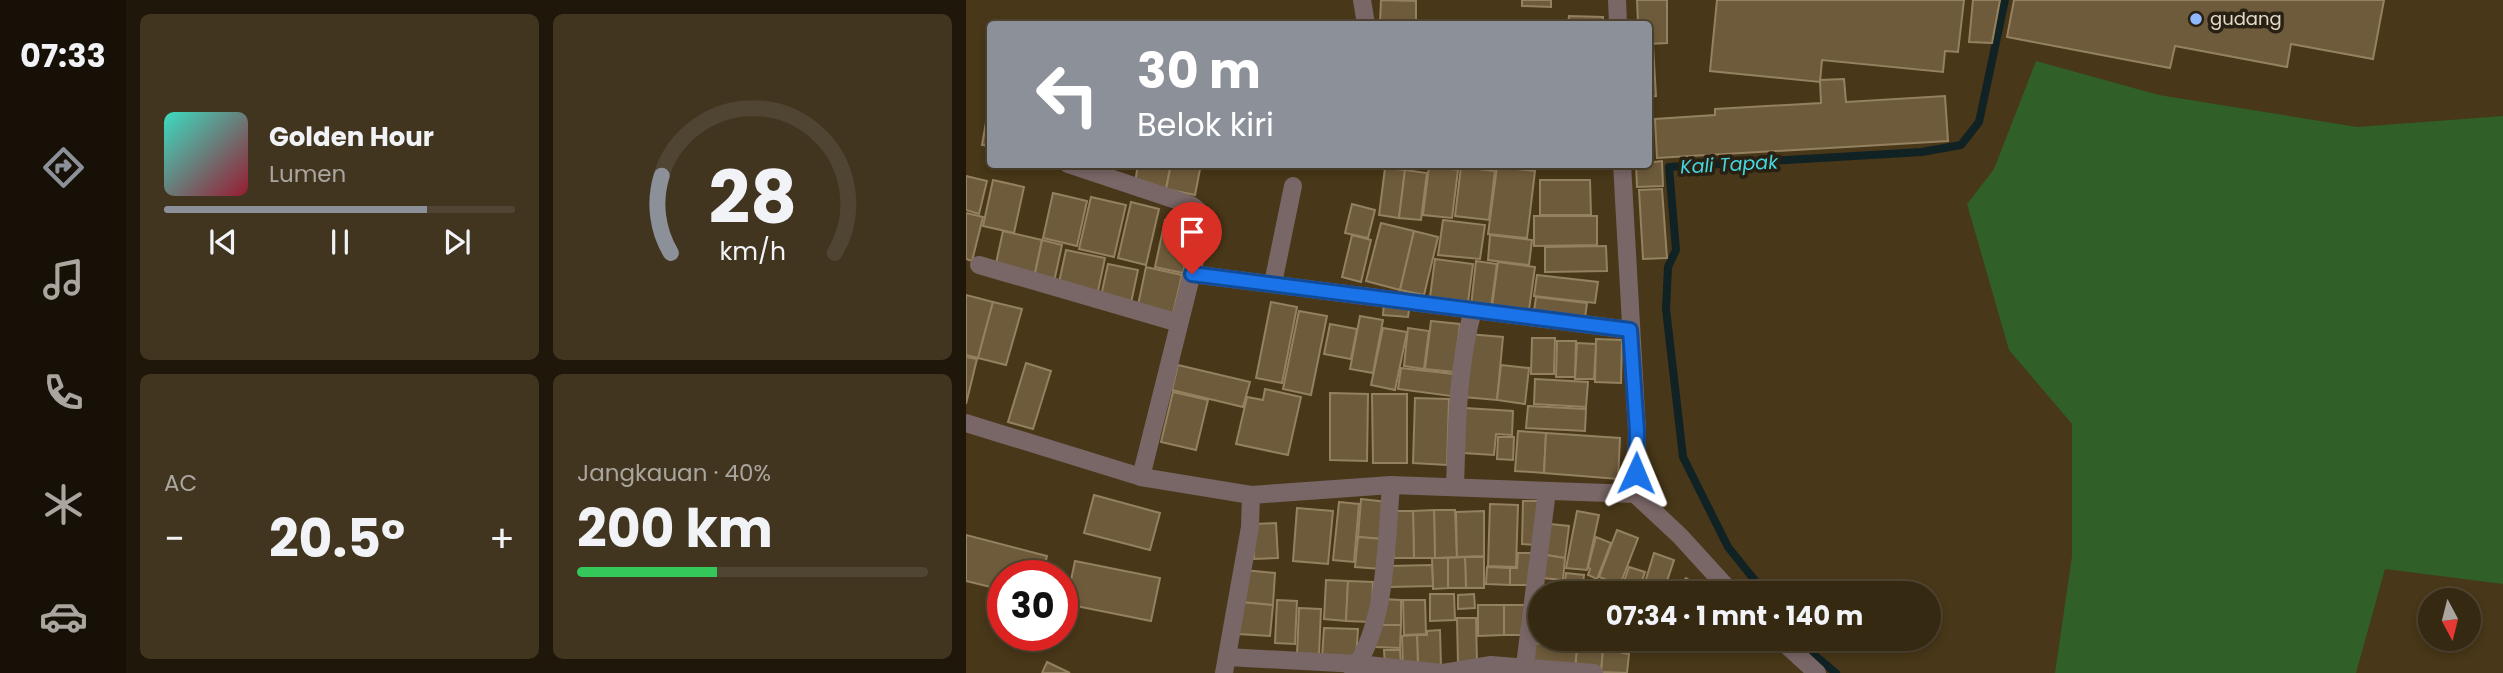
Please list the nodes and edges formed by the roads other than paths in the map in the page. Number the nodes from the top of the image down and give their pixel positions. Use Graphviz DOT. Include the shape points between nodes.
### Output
graph roads {
  1 [pos="1362,0"];
  2 [pos="1617,0"];
  3 [pos="1366,21"];
  4 [pos="1618,21"];
  5 [pos="1080,168"];
  6 [pos="1622,168"];
  7 [pos="1293,186"];
  8 [pos="979,265"];
  9 [pos="1192,274"];
  10 [pos="1273,284"];
  11 [pos="1473,310"];
  12 [pos="1179,323"];
  13 [pos="1630,330"];
  14 [pos="966,423"];
  15 [pos="1141,477"];
  16 [pos="1391,485"];
  17 [pos="1455,487"];
  18 [pos="1547,491"];
  19 [pos="1636,494"];
  20 [pos="1251,495"];
  21 [pos="1721,581"];
  22 [pos="1793,651"];
  23 [pos="1226,665"];
  24 [pos="1355,668"];
  25 [pos="1524,671"];
  26 [pos="1594,673"];
  27 [pos="1817,673"];
  1 -- 3 [label="street"];
  2 -- 4 [label="street"];
  5 -- 9 [label="street" via="1200,211 1204,225"];
  6 -- 13 [label="street"];
  7 -- 10 [label="street"];
  8 -- 12 [label="street"];
  9 -- 10 [label="street"];
  9 -- 12 [label="street"];
  10 -- 11 [label="street"];
  11 -- 13 [label="street"];
  11 -- 17 [label="street" via="1460,373"];
  12 -- 15 [label="street"];
  13 -- 19 [label="street"];
  14 -- 15 [label="street"];
  15 -- 20 [label="street"];
  16 -- 17 [label="street"];
  16 -- 20 [label="street"];
  16 -- 24 [label="street" via="1376,618 1371,641"];
  17 -- 18 [label="street"];
  18 -- 19 [label="street"];
  18 -- 25 [label="street"];
  19 -- 21 [label="street"];
  20 -- 23 [label="street" via="1250,527"];
  22 -- 27 [label="street"];
  23 -- 24 [label="street"];
  24 -- 25 [label="street" via="1443,673 1490,665"];
  25 -- 26 [label="street"];
}
